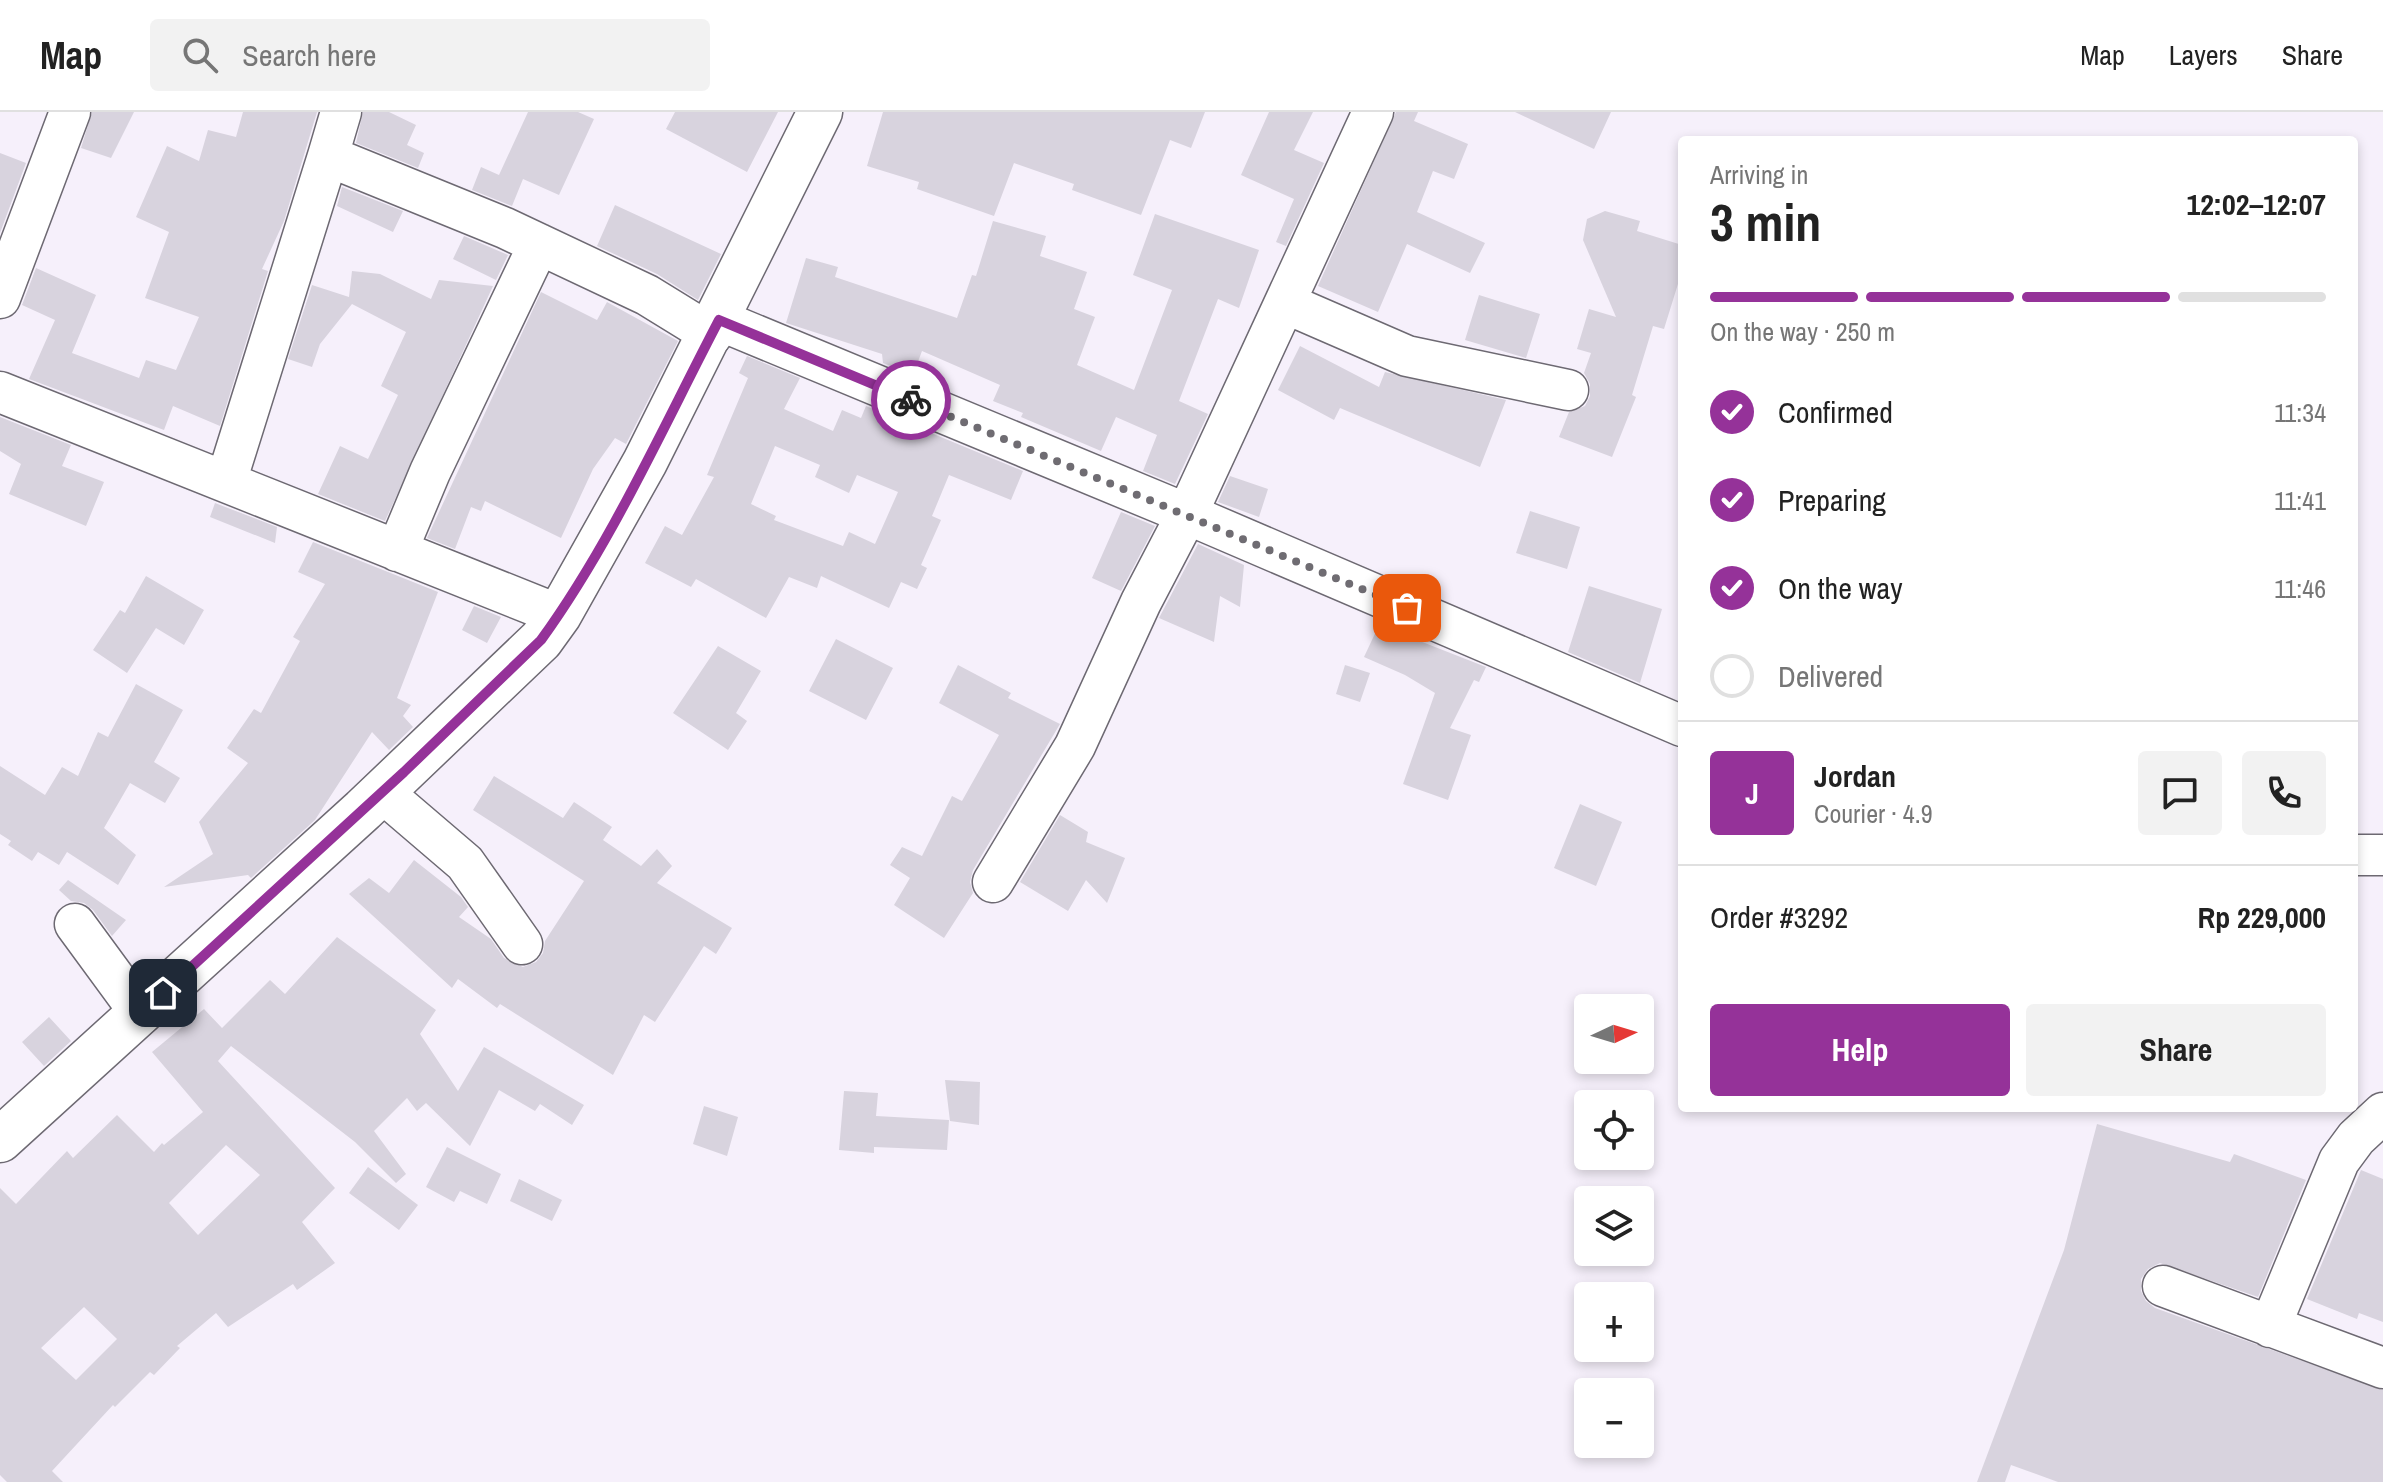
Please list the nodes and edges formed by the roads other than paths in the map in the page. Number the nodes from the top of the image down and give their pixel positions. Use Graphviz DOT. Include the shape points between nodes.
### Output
graph roads {
  1 [pos="70,112"];
  2 [pos="341,112"];
  3 [pos="820,112"];
  4 [pos="1373,112"];
  5 [pos="328,156"];
  6 [pos="539,244"];
  7 [pos="0,298"];
  8 [pos="1285,303"];
  9 [pos="715,328"];
  10 [pos="1568,390"];
  11 [pos="0,392"];
  12 [pos="226,482"];
  13 [pos="1187,514"];
  14 [pos="397,551"];
  15 [pos="559,615"];
  16 [pos="1678,724"];
  17 [pos="382,792"];
  18 [pos="2358,855"];
  19 [pos="2383,855"];
  20 [pos="993,882"];
  21 [pos="75,924"];
  22 [pos="522,944"];
  23 [pos="141,1014"];
  24 [pos="2383,1113"];
  25 [pos="0,1140"];
  26 [pos="2163,1286"];
  27 [pos="2270,1327"];
  28 [pos="2383,1368"];
  1 -- 7 [label="street"];
  2 -- 5 [label="street"];
  3 -- 9 [label="main road"];
  4 -- 8 [label="street"];
  5 -- 6 [label="street"];
  5 -- 12 [label="street"];
  6 -- 9 [label="street"];
  6 -- 14 [label="street"];
  8 -- 10 [label="street" via="1407,356"];
  8 -- 13 [label="street"];
  9 -- 13 [label="street"];
  9 -- 15 [label="main road"];
  11 -- 12 [label="street"];
  12 -- 14 [label="street"];
  13 -- 16 [label="street"];
  13 -- 20 [label="street" via="1075,746"];
  14 -- 15 [label="street"];
  15 -- 17 [label="main road" via="510,673"];
  17 -- 22 [label="street" via="465,863"];
  17 -- 23 [label="main road"];
  18 -- 19 [label="street"];
  21 -- 23 [label="street"];
  23 -- 25 [label="main road"];
  24 -- 27 [label="street" via="2339,1161"];
  26 -- 27 [label="street"];
  27 -- 28 [label="street"];
}
